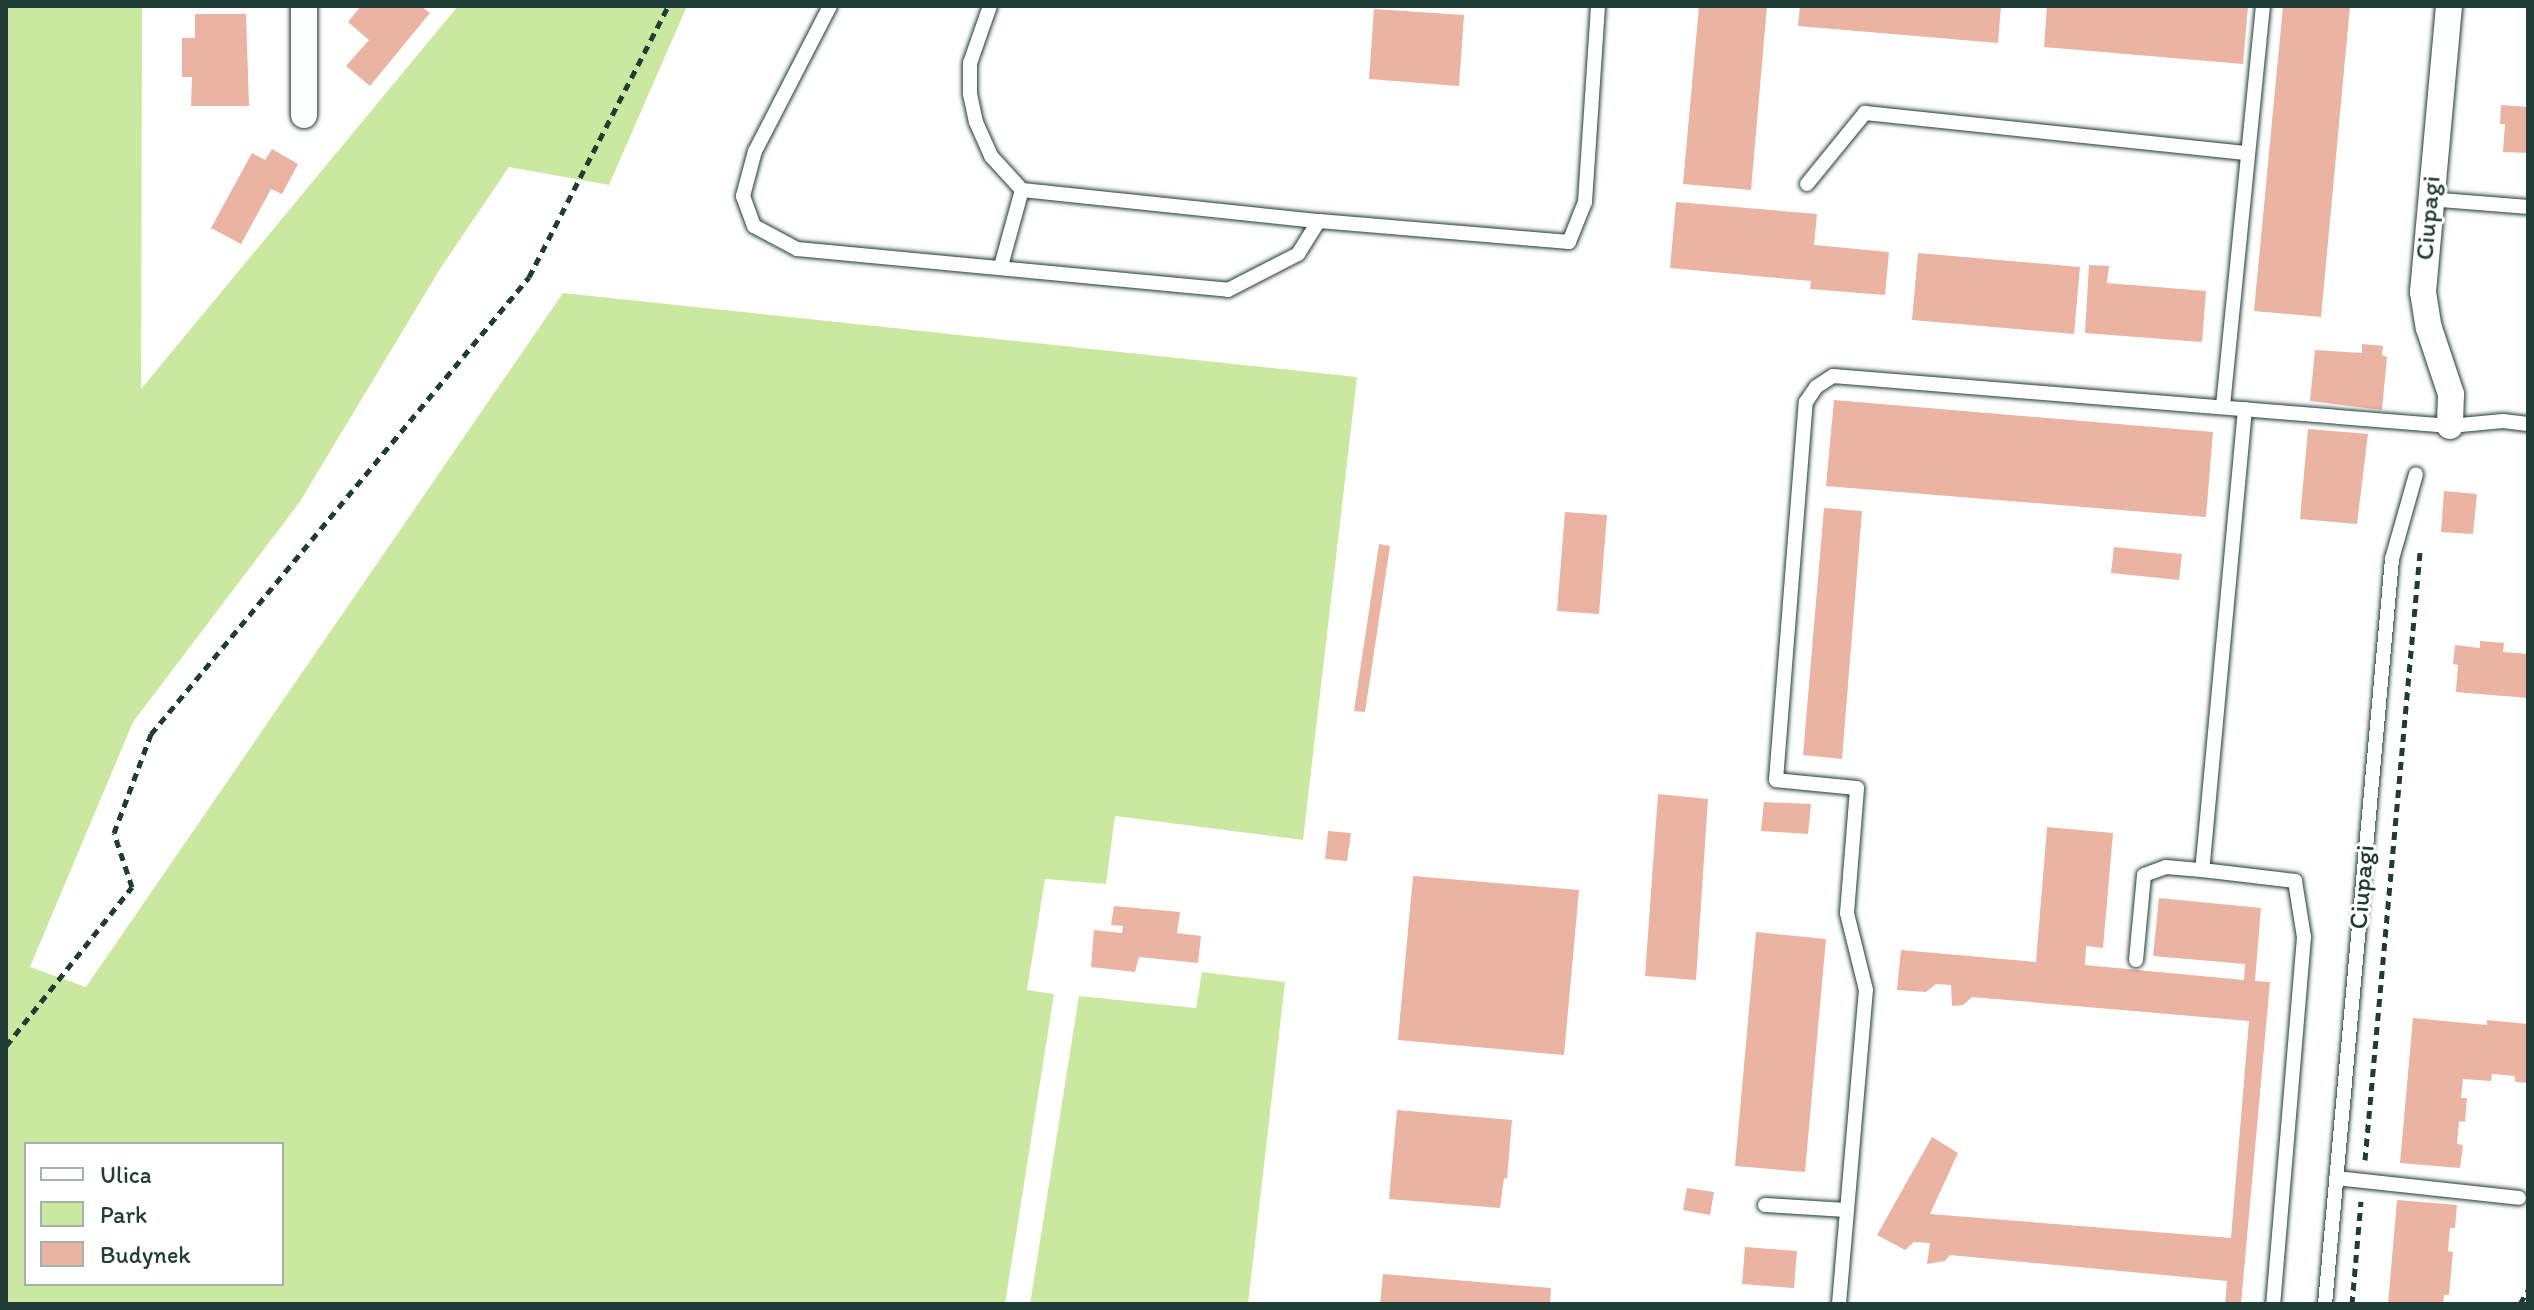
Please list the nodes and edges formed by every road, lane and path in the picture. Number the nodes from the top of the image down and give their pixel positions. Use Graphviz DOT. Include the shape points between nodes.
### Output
graph roads {
  1 [pos="304,6"];
  2 [pos="668,6"];
  3 [pos="830,6"];
  4 [pos="990,6"];
  5 [pos="1598,6"];
  6 [pos="2263,6"];
  7 [pos="2449,6"];
  8 [pos="304,115"];
  9 [pos="2248,153"];
  10 [pos="1807,184"];
  11 [pos="1022,190"];
  12 [pos="2429,199"];
  13 [pos="2528,207"];
  14 [pos="1319,221"];
  15 [pos="1001,266"];
  16 [pos="2223,406"];
  17 [pos="2245,409"];
  18 [pos="2528,424"];
  19 [pos="2450,426"];
  20 [pos="2416,474"];
  21 [pos="2420,546"];
  22 [pos="2202,870"];
  23 [pos="2136,960"];
  24 [pos="6,1046"];
  25 [pos="2336,1178"];
  26 [pos="2363,1180"];
  27 [pos="2519,1198"];
  28 [pos="1765,1205"];
  29 [pos="1847,1210"];
  30 [pos="2528,1290"];
  31 [pos="1839,1304"];
  32 [pos="2273,1304"];
  33 [pos="2325,1304"];
  34 [pos="2352,1304"];
  35 [pos="2520,1304"];
  1 -- 8 [label="street"];
  2 -- 24 [label="path" via="529,277 151,734 114,833 132,887"];
  3 -- 15 [label="lane" via="755,151 743,196 754,226 797,249"];
  4 -- 11 [label="lane" via="970,63 970,94 991,156"];
  5 -- 14 [label="lane" via="1585,202 1569,242"];
  6 -- 9 [label="lane"];
  7 -- 12 [label="street, Ciupagi"];
  9 -- 10 [label="lane" via="1865,113"];
  9 -- 16 [label="lane"];
  11 -- 14 [label="lane"];
  11 -- 15 [label="lane"];
  12 -- 13 [label="lane"];
  12 -- 19 [label="street, Ciupagi" via="2425,310 2451,394"];
  14 -- 15 [label="lane" via="1298,254 1228,290"];
  16 -- 17 [label="lane"];
  16 -- 29 [label="lane" via="1833,376 1824,379 1806,402 1776,780 1857,788 1847,913 1866,990"];
  17 -- 19 [label="lane"];
  17 -- 22 [label="lane"];
  18 -- 19 [label="lane"];
  20 -- 25 [label="lane, Ciupagi" via="2392,559"];
  21 -- 26 [label="path"];
  22 -- 23 [label="lane" via="2166,867 2144,875"];
  22 -- 32 [label="lane" via="2295,881 2298,895 2304,937"];
  25 -- 26 [label="lane"];
  25 -- 33 [label="lane, Ciupagi"];
  26 -- 27 [label="lane"];
  26 -- 34 [label="path"];
  28 -- 29 [label="lane"];
  29 -- 31 [label="lane"];
  30 -- 35 [label="path"];
}
